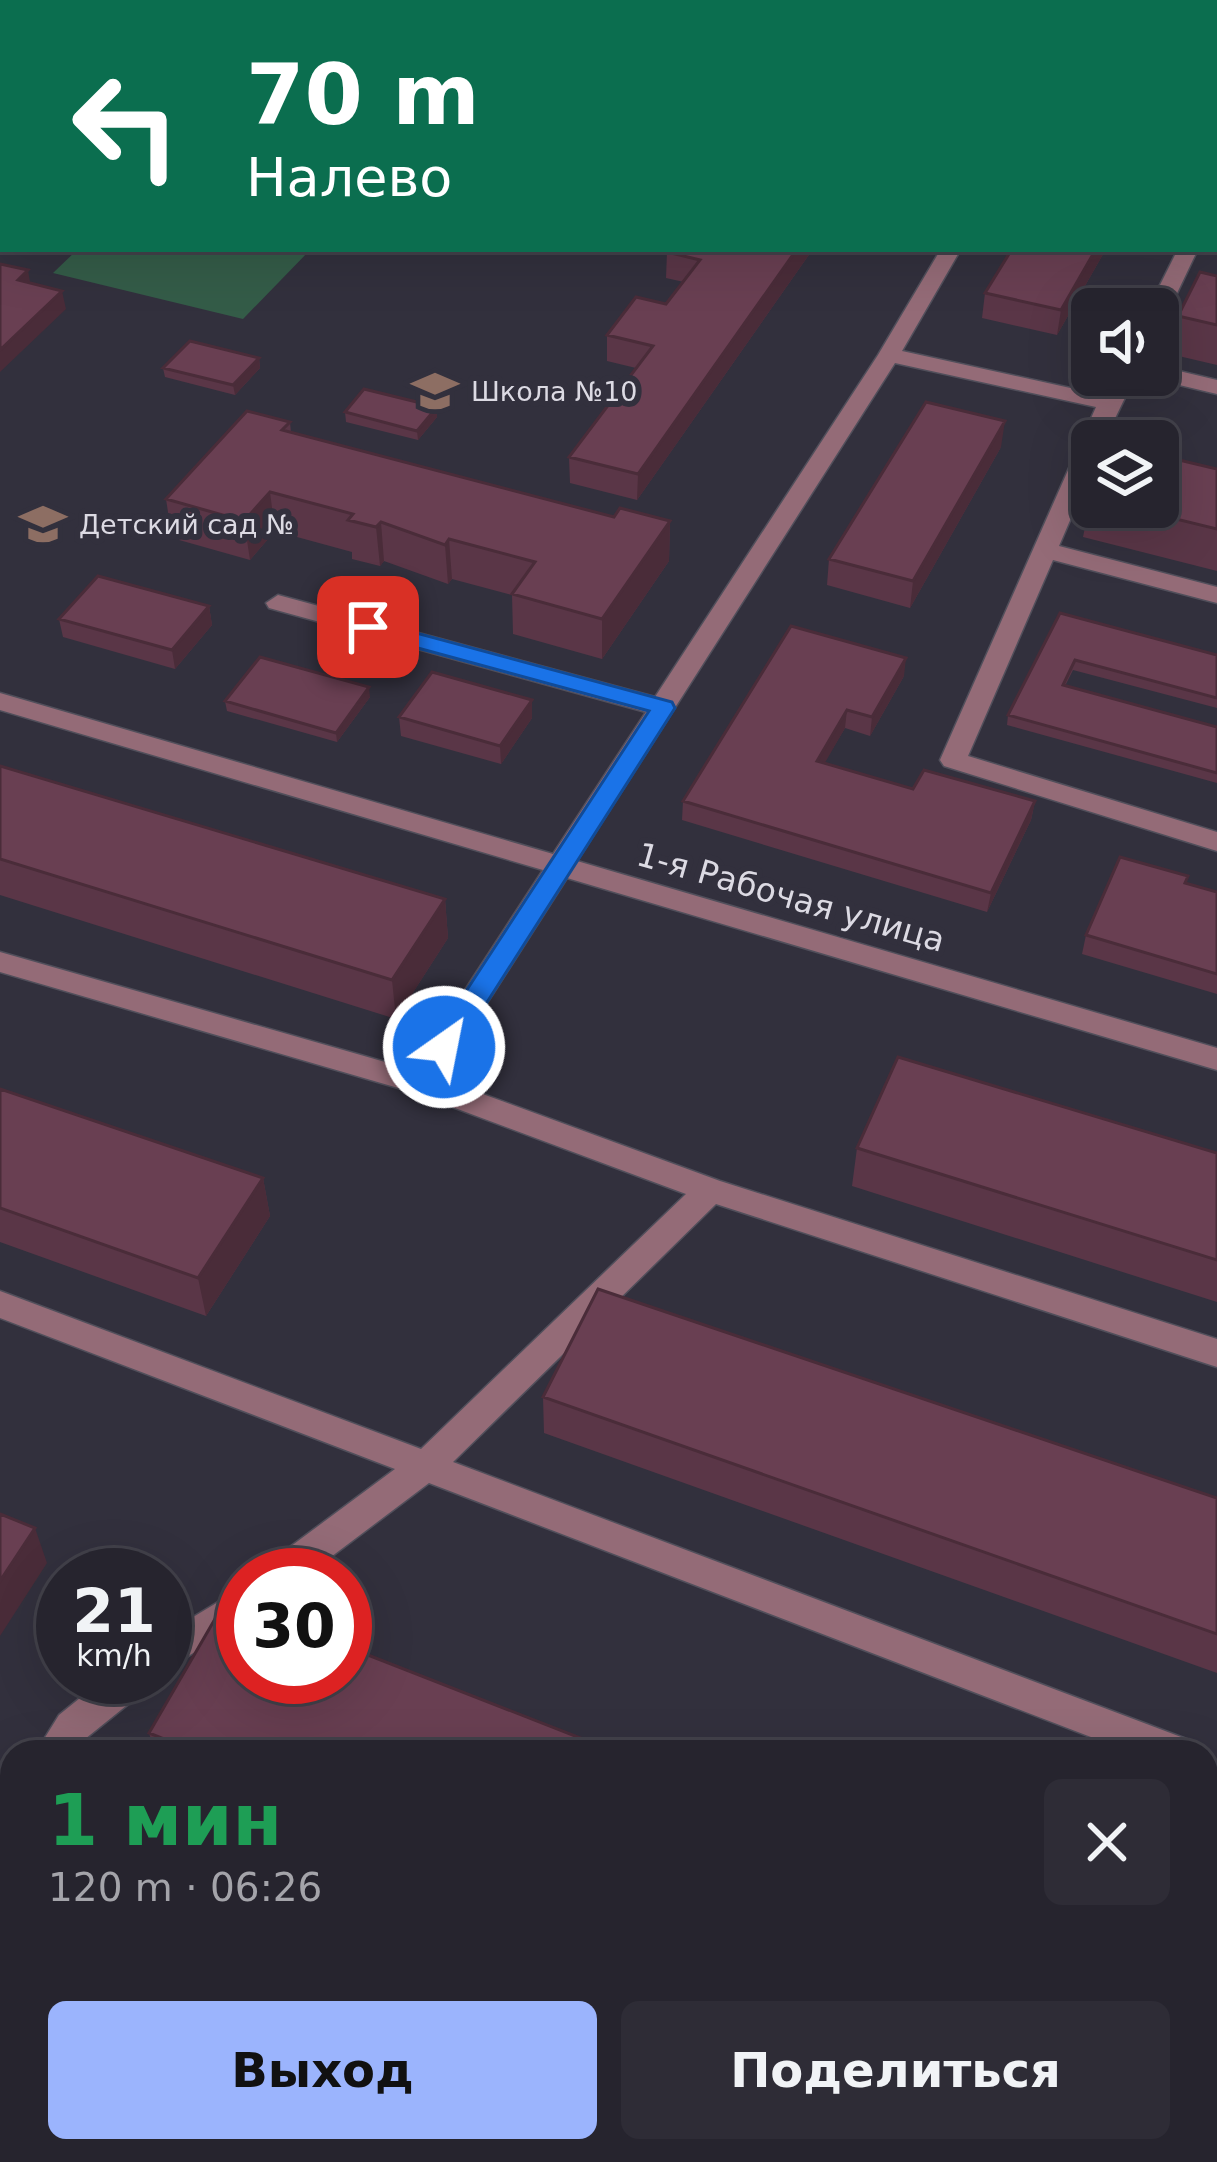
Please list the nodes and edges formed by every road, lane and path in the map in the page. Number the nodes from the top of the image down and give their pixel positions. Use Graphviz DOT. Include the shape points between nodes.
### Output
graph roads {
  1 [pos="949,252"];
  2 [pos="1187,252"];
  3 [pos="1169,288"];
  4 [pos="889,355"];
  5 [pos="1179,378"];
  6 [pos="1217,387"];
  7 [pos="1113,396"];
  8 [pos="1109,403"];
  9 [pos="1101,420"];
  10 [pos="1071,490"];
  11 [pos="1045,550"];
  12 [pos="1217,595"];
  13 [pos="278,602"];
  14 [pos="0,701"];
  15 [pos="663,708"];
  16 [pos="1217,842"];
  17 [pos="561,867"];
  18 [pos="0,962"];
  19 [pos="1217,1059"];
  20 [pos="420,1082"];
  21 [pos="710,1190"];
  22 [pos="0,1304"];
  23 [pos="1217,1353"];
  24 [pos="428,1464"];
  25 [pos="316,1548"];
  26 [pos="101,1704"];
  27 [pos="63,1740"];
  28 [pos="1144,1740"];
  1 -- 4 [label="street"];
  2 -- 3 [label="street"];
  4 -- 8 [label="street"];
  4 -- 15 [label="street"];
  5 -- 6 [label="street"];
  7 -- 8 [label="street"];
  8 -- 9 [label="street"];
  10 -- 11 [label="street"];
  11 -- 12 [label="street"];
  11 -- 16 [label="street" via="953,760"];
  13 -- 15 [label="street"];
  14 -- 17 [label="street, 1-я Рабочая улица"];
  15 -- 17 [label="street"];
  17 -- 19 [label="street, 1-я Рабочая улица"];
  17 -- 20 [label="street"];
  18 -- 20 [label="street"];
  20 -- 21 [label="street"];
  21 -- 23 [label="street"];
  21 -- 24 [label="street"];
  22 -- 24 [label="street"];
  24 -- 25 [label="street"];
  24 -- 28 [label="street"];
  26 -- 27 [label="street"];
}
